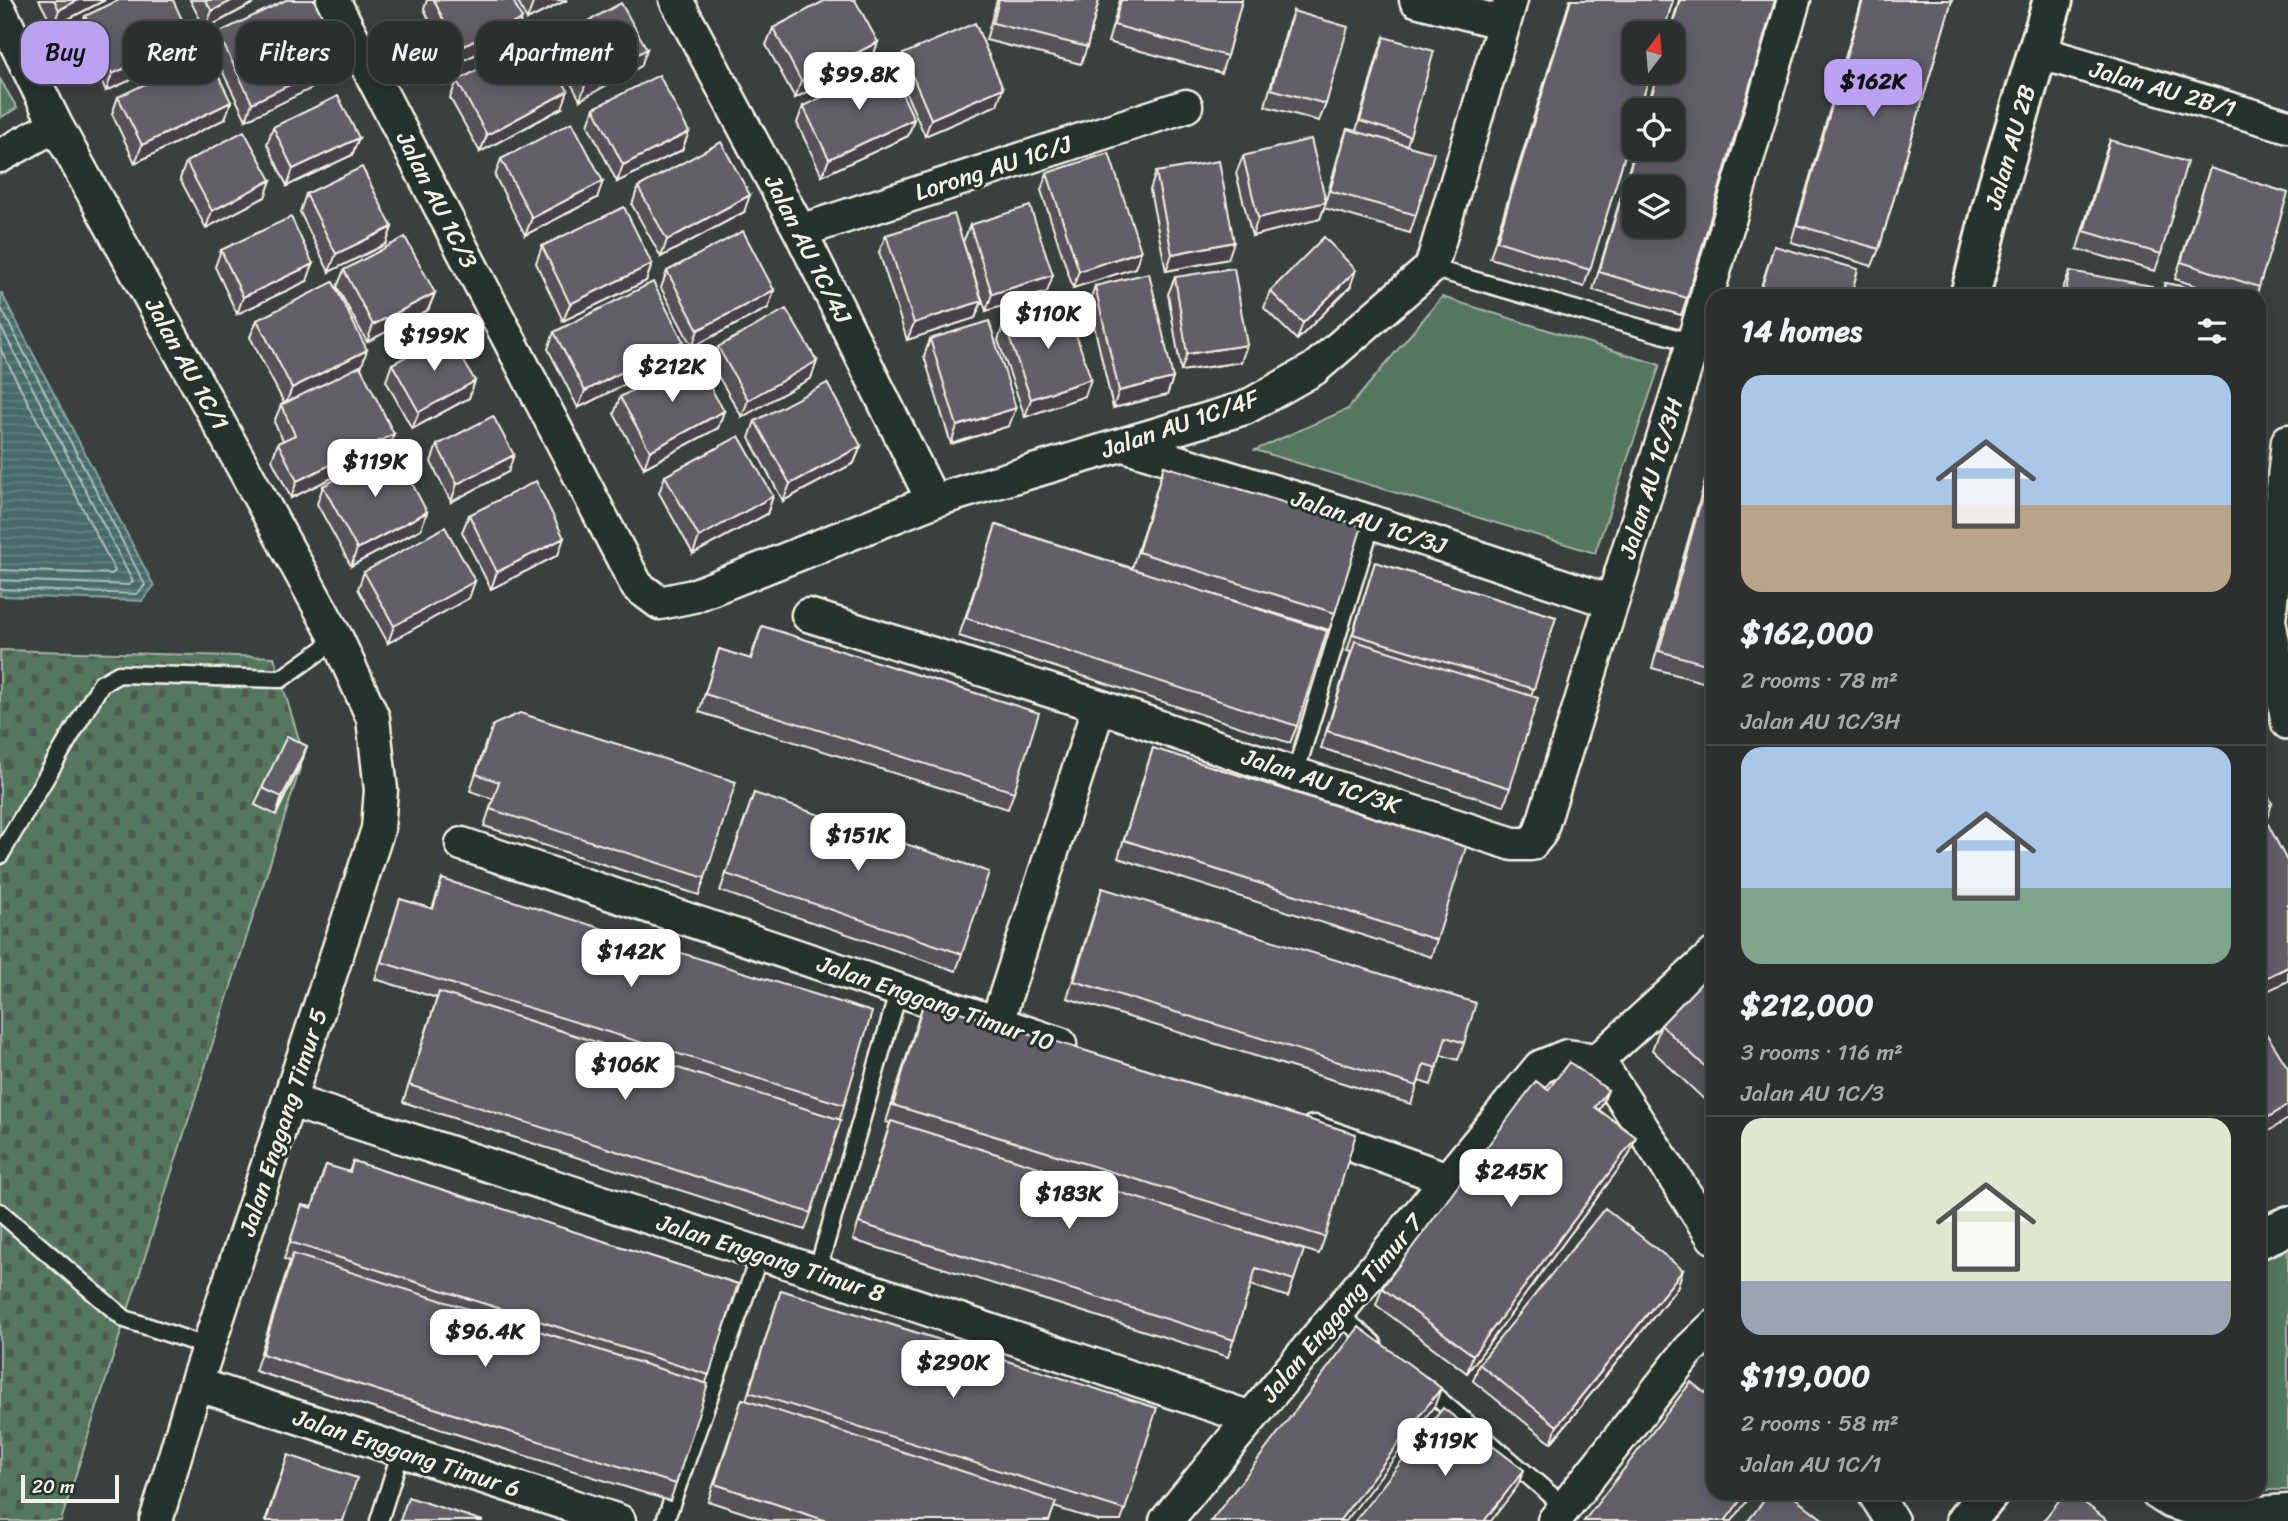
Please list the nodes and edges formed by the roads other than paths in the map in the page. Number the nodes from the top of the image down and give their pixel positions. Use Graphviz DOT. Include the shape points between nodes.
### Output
graph roads {
  1 [pos="333,0"];
  2 [pos="676,0"];
  3 [pos="1416,0"];
  4 [pos="1794,0"];
  5 [pos="2053,0"];
  6 [pos="0,11"];
  7 [pos="1508,12"];
  8 [pos="2038,52"];
  9 [pos="1186,106"];
  10 [pos="56,125"];
  11 [pos="2288,126"];
  12 [pos="0,156"];
  13 [pos="800,231"];
  14 [pos="1430,268"];
  15 [pos="1709,289"];
  16 [pos="1972,289"];
  17 [pos="1706,299"];
  18 [pos="1693,343"];
  19 [pos="2288,441"];
  20 [pos="1124,444"];
  21 [pos="933,501"];
  22 [pos="1372,522"];
  23 [pos="637,586"];
  24 [pos="1612,602"];
  25 [pos="808,615"];
  26 [pos="337,639"];
  27 [pos="1099,706"];
  28 [pos="373,718"];
  29 [pos="2288,723"];
  30 [pos="1295,774"];
  31 [pos="1540,834"];
  32 [pos="462,844"];
  33 [pos="0,855"];
  34 [pos="1706,961"];
  35 [pos="899,990"];
  36 [pos="997,1023"];
  37 [pos="1087,1054"];
  38 [pos="1598,1060"];
  39 [pos="291,1101"];
  40 [pos="1293,1125"];
  41 [pos="1448,1179"];
  42 [pos="0,1212"];
  43 [pos="1706,1226"];
  44 [pos="2288,1226"];
  45 [pos="2266,1236"];
  46 [pos="760,1254"];
  47 [pos="817,1272"];
  48 [pos="1337,1313"];
  49 [pos="1706,1334"];
  50 [pos="209,1347"];
  51 [pos="1389,1357"];
  52 [pos="1410,1375"];
  53 [pos="196,1384"];
  54 [pos="1251,1418"];
  55 [pos="401,1451"];
  56 [pos="1878,1500"];
  57 [pos="1983,1500"];
  58 [pos="2168,1500"];
  59 [pos="2288,1511"];
  60 [pos="1560,1514"];
  61 [pos="156,1521"];
  62 [pos="379,1521"];
  63 [pos="619,1521"];
  64 [pos="665,1521"];
  65 [pos="1166,1521"];
  66 [pos="1892,1521"];
  67 [pos="1966,1521"];
  1 -- 23 [label="street, Jalan AU 1C/3"];
  2 -- 13 [label="street, Jalan AU 1C/4J"];
  3 -- 7 [label="street"];
  4 -- 15 [label="street, Jalan AU 1C/3H"];
  5 -- 8 [label="street, Jalan AU 2B"];
  6 -- 10 [label="street, Jalan AU 1C/1"];
  7 -- 14 [label="street"];
  8 -- 11 [label="street, Jalan AU 2B/1"];
  8 -- 16 [label="street, Jalan AU 2B"];
  9 -- 13 [label="street, Lorong AU 1C/J"];
  10 -- 12 [label="street"];
  10 -- 26 [label="street, Jalan AU 1C/1"];
  13 -- 21 [label="street, Jalan AU 1C/4J"];
  14 -- 18 [label="lane"];
  14 -- 20 [label="street, Jalan AU 1C/4F" via="1314,369 1245,408"];
  17 -- 18 [label="street, Jalan AU 1C/3H"];
  18 -- 24 [label="street, Jalan AU 1C/3H"];
  19 -- 29 [label="street" via="2269,620"];
  20 -- 21 [label="street, Jalan AU 1C/4F"];
  20 -- 22 [label="street, Jalan AU 1C/3J"];
  21 -- 23 [label="street, Jalan AU 1C/4F" via="693,596 660,603"];
  22 -- 24 [label="street, Jalan AU 1C/3J"];
  22 -- 30 [label="lane"];
  24 -- 31 [label="street, Jalan AU 1C/3H"];
  25 -- 27 [label="street, Jalan AU 1C/3K"];
  26 -- 28 [label="street, Jalan AU 1C/1"];
  26 -- 33 [label="lane" via="281,679 119,674 101,684"];
  27 -- 30 [label="street, Jalan AU 1C/3K"];
  27 -- 36 [label="street"];
  28 -- 39 [label="street, Jalan Enggang Timur 5" via="382,790 378,829"];
  30 -- 31 [label="street, Jalan AU 1C/3K" via="1513,844 1531,844"];
  32 -- 35 [label="street, Jalan Enggang Timur 10"];
  34 -- 38 [label="street"];
  35 -- 36 [label="street, Jalan Enggang Timur 10"];
  35 -- 47 [label="lane"];
  36 -- 37 [label="street, Jalan Enggang Timur 10"];
  38 -- 41 [label="street, Jalan Enggang Timur 7" via="1566,1056 1540,1067"];
  38 -- 43 [label="street"];
  39 -- 46 [label="street, Jalan Enggang Timur 8"];
  39 -- 50 [label="street, Jalan Enggang Timur 5"];
  40 -- 41 [label="street"];
  41 -- 48 [label="street, Jalan Enggang Timur 7"];
  42 -- 50 [label="lane" via="125,1319"];
  44 -- 45 [label="street"];
  46 -- 47 [label="street, Jalan Enggang Timur 8"];
  46 -- 64 [label="lane"];
  47 -- 54 [label="street, Jalan Enggang Timur 8"];
  48 -- 51 [label="lane"];
  48 -- 54 [label="street, Jalan Enggang Timur 7"];
  49 -- 60 [label="street"];
  50 -- 53 [label="street, Jalan Enggang Timur 5"];
  52 -- 60 [label="lane"];
  53 -- 55 [label="street, Jalan Enggang Timur 6"];
  53 -- 61 [label="street, Jalan Enggang Timur 5"];
  54 -- 65 [label="street, Jalan Enggang Timur 7"];
  55 -- 62 [label="lane"];
  55 -- 63 [label="street, Jalan Enggang Timur 6"];
  56 -- 66 [label="street"];
  57 -- 67 [label="street"];
  58 -- 59 [label="street" via="2219,1516"];
}
